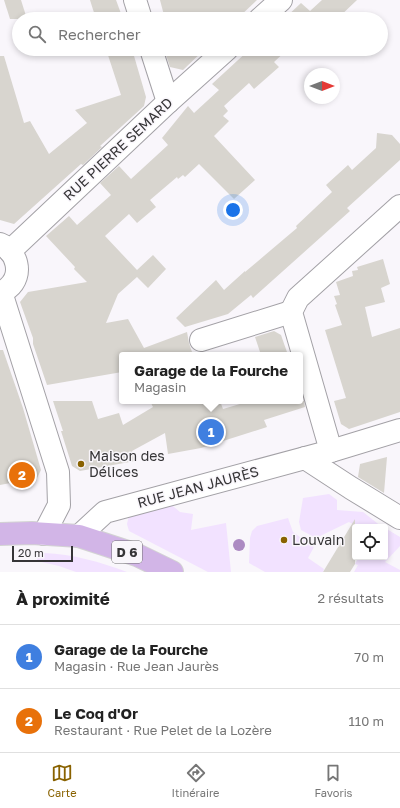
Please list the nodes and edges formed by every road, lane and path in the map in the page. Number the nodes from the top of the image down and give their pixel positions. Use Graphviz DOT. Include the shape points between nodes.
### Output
graph roads {
  1 [pos="135,0"];
  2 [pos="281,0"];
  3 [pos="139,12"];
  4 [pos="268,12"];
  5 [pos="153,56"];
  6 [pos="219,56"];
  7 [pos="168,102"];
  8 [pos="400,206"];
  9 [pos="5,247"];
  10 [pos="0,292"];
  11 [pos="291,312"];
  12 [pos="201,340"];
  13 [pos="303,352"];
  14 [pos="303,354"];
  15 [pos="400,430"];
  16 [pos="331,451"];
  17 [pos="305,458"];
  18 [pos="400,518"];
  19 [pos="0,534"];
  20 [pos="44,534"];
  21 [pos="79,536"];
  22 [pos="172,572"];
  1 -- 3 [label="street"];
  2 -- 4 [label="street"];
  5 -- 7 [label="street"];
  6 -- 7 [label="street, RUE PIERRE SEMARD"];
  7 -- 9 [label="street, RUE PIERRE SEMARD"];
  8 -- 11 [label="street" via="298,298"];
  9 -- 10 [label="street" via="15,257 17,274 14,282"];
  10 -- 20 [label="street" via="58,472 59,505"];
  11 -- 12 [label="street"];
  11 -- 13 [label="street"];
  14 -- 16 [label="street"];
  15 -- 16 [label="street, RUE JEAN JAURÈS"];
  16 -- 17 [label="street, RUE JEAN JAURÈS"];
  17 -- 18 [label="street"];
  17 -- 21 [label="street, RUE JEAN JAURÈS" via="105,512"];
  19 -- 20 [label="main road, D 6"];
  20 -- 21 [label="main road, D 6"];
  21 -- 22 [label="main road, D 6" via="137,555"];
}
